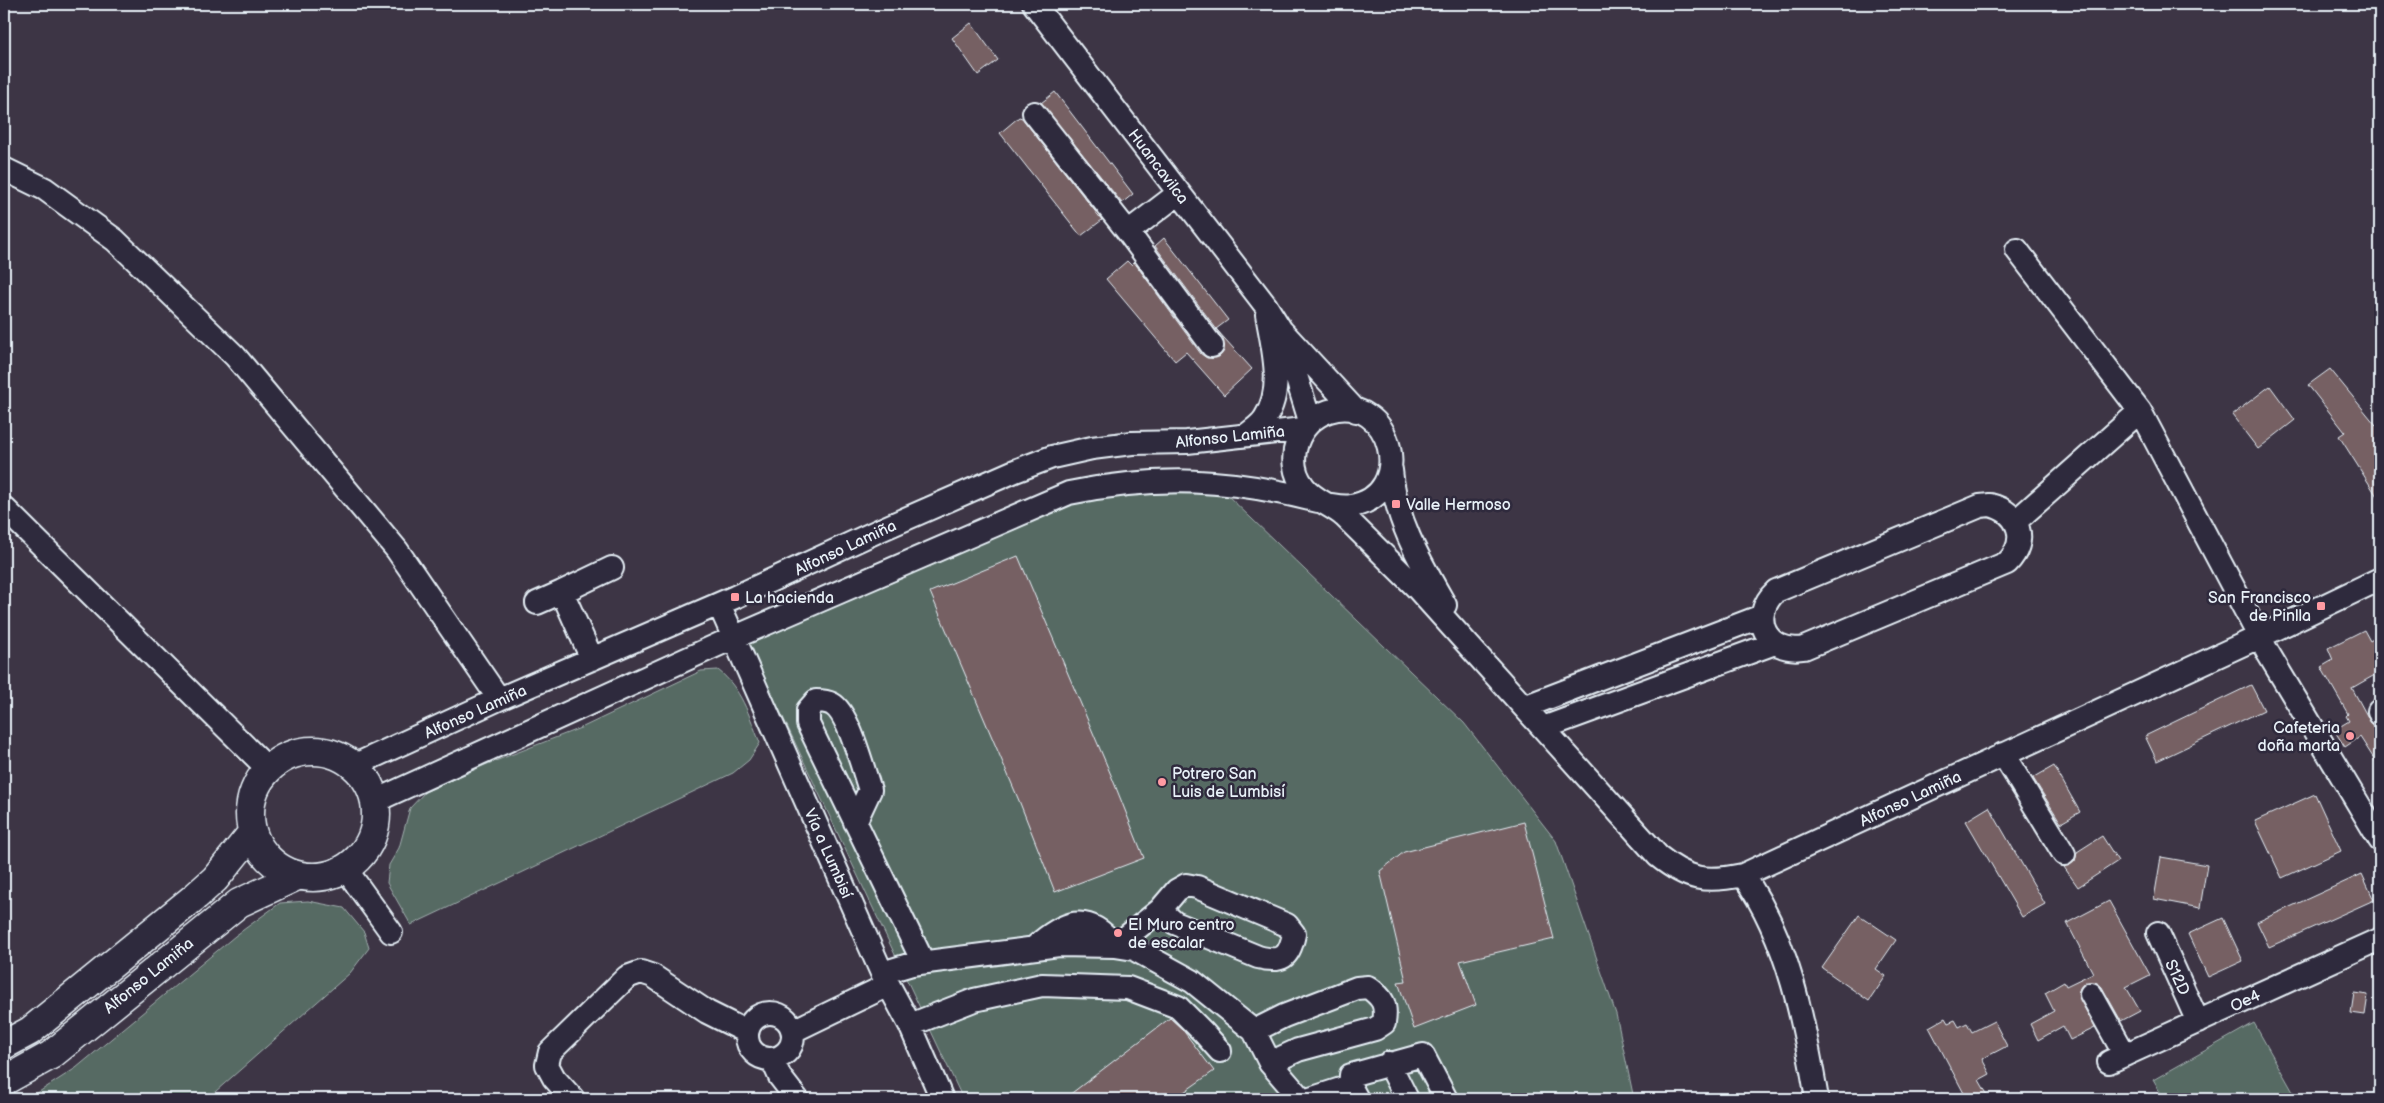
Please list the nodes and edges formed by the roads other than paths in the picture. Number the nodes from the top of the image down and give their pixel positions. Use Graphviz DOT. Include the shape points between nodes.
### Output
graph roads {
  1 [pos="1034,4"];
  2 [pos="1034,113"];
  3 [pos="4,169"];
  4 [pos="1179,193"];
  5 [pos="1128,232"];
  6 [pos="2017,250"];
  7 [pos="1266,306"];
  8 [pos="1281,330"];
  9 [pos="1212,346"];
  10 [pos="1356,410"];
  11 [pos="2140,410"];
  12 [pos="1306,425"];
  13 [pos="1248,434"];
  14 [pos="1390,470"];
  15 [pos="1326,503"];
  16 [pos="4,508"];
  17 [pos="2016,521"];
  18 [pos="612,568"];
  19 [pos="2380,579"];
  20 [pos="562,592"];
  21 [pos="537,603"];
  22 [pos="718,604"];
  23 [pos="1762,616"];
  24 [pos="2261,636"];
  25 [pos="734,637"];
  26 [pos="1774,644"];
  27 [pos="592,659"];
  28 [pos="1495,675"];
  29 [pos="499,699"];
  30 [pos="1524,707"];
  31 [pos="1543,728"];
  32 [pos="2004,754"];
  33 [pos="354,766"];
  34 [pos="268,770"];
  35 [pos="375,801"];
  36 [pos="2373,812"];
  37 [pos="855,822"];
  38 [pos="252,833"];
  39 [pos="2380,840"];
  40 [pos="2064,854"];
  41 [pos="345,868"];
  42 [pos="1743,875"];
  43 [pos="296,876"];
  44 [pos="1160,910"];
  45 [pos="391,932"];
  46 [pos="2158,933"];
  47 [pos="2380,938"];
  48 [pos="1115,946"];
  49 [pos="923,962"];
  50 [pos="885,979"];
  51 [pos="2091,994"];
  52 [pos="2198,1022"];
  53 [pos="910,1025"];
  54 [pos="794,1031"];
  55 [pos="1254,1031"];
  56 [pos="747,1032"];
  57 [pos="4,1045"];
  58 [pos="1220,1052"];
  59 [pos="772,1059"];
  60 [pos="1270,1063"];
  61 [pos="1390,1063"];
  62 [pos="4,1081"];
  63 [pos="1354,1093"];
  64 [pos="572,1099"];
  65 [pos="797,1099"];
  66 [pos="942,1099"];
  67 [pos="1301,1099"];
  68 [pos="1310,1099"];
  69 [pos="1407,1099"];
  70 [pos="1446,1099"];
  71 [pos="1817,1099"];
  1 -- 4 [label="street, Huancavilca"];
  2 -- 5 [label="street"];
  3 -- 29 [label="street" via="45,189 115,240 235,356 397,550"];
  4 -- 5 [label="street"];
  4 -- 7 [label="street, Huancavilca"];
  5 -- 9 [label="street"];
  6 -- 11 [label="street"];
  7 -- 8 [label="street, Huancavilca"];
  7 -- 13 [label="street" via="1276,372 1273,402 1265,418"];
  8 -- 10 [label="street, Huancavilca"];
  8 -- 12 [label="street, Huancavilca" via="1291,354"];
  10 -- 12 [label="street" via="1331,410"];
  10 -- 14 [label="street" via="1373,419 1386,434 1392,451"];
  11 -- 17 [label="street"];
  11 -- 24 [label="street"];
  12 -- 13 [label="street, Alfonso Lamiña"];
  12 -- 15 [label="street" via="1295,448 1295,468 1304,487"];
  13 -- 22 [label="street, Alfonso Lamiña" via="1187,442 1132,443 1052,457 886,527"];
  14 -- 15 [label="street" via="1382,487 1368,500 1350,506"];
  14 -- 28 [label="street, Alfonso Lamiña" via="1396,504 1422,565 1447,608"];
  15 -- 25 [label="street, Alfonso Lamiña" via="1281,491 1196,480 1118,483 1069,493"];
  15 -- 28 [label="street, Alfonso Lamiña" via="1416,587"];
  16 -- 34 [label="street"];
  17 -- 23 [label="street" via="2000,507 1980,506 1776,591 1766,602"];
  17 -- 26 [label="street" via="2020,539 2018,548 2014,556 2002,565 1804,648 1794,650"];
  18 -- 20 [label="street"];
  19 -- 24 [label="street, Alfonso Lamiña"];
  20 -- 21 [label="street"];
  20 -- 27 [label="street"];
  22 -- 25 [label="street, Vía a Lumbisí"];
  22 -- 27 [label="street, Alfonso Lamiña"];
  23 -- 26 [label="street" via="1767,636"];
  23 -- 30 [label="street"];
  24 -- 32 [label="street, Alfonso Lamiña"];
  24 -- 36 [label="street" via="2268,653"];
  25 -- 35 [label="street, Alfonso Lamiña"];
  25 -- 50 [label="street, Vía a Lumbisí"];
  26 -- 31 [label="street"];
  27 -- 29 [label="street, Alfonso Lamiña"];
  28 -- 30 [label="street, Alfonso Lamiña"];
  29 -- 33 [label="street, Alfonso Lamiña"];
  30 -- 31 [label="street, Alfonso Lamiña"];
  31 -- 42 [label="street, Alfonso Lamiña" via="1658,856 1676,870 1716,880"];
  32 -- 40 [label="street"];
  32 -- 42 [label="street, Alfonso Lamiña"];
  33 -- 34 [label="main road" via="336,755 316,751 296,753"];
  33 -- 35 [label="main road" via="367,782"];
  34 -- 38 [label="main road" via="253,793 249,813"];
  35 -- 41 [label="main road" via="376,823 369,843 357,860"];
  36 -- 39 [label="street"];
  37 -- 49 [label="street"];
  38 -- 43 [label="main road" via="262,852 277,866"];
  38 -- 57 [label="main road, Alfonso Lamiña" via="215,879 196,896 30,1031"];
  41 -- 43 [label="main road" via="318,878"];
  41 -- 45 [label="street"];
  42 -- 71 [label="street" via="1760,899 1772,926 1804,1021"];
  43 -- 62 [label="main road, Alfonso Lamiña" via="239,903 51,1054"];
  44 -- 44 [label="street" via="1177,890 1186,885 1287,925 1294,934 1287,955 1271,960 1175,923"];
  44 -- 48 [label="street"];
  46 -- 52 [label="street, S12D"];
  47 -- 52 [label="street, Oe4"];
  48 -- 49 [label="street" via="1059,945"];
  48 -- 55 [label="street" via="1134,949 1192,981"];
  49 -- 50 [label="street"];
  50 -- 53 [label="street, Vía a Lumbisí"];
  50 -- 54 [label="street"];
  51 -- 52 [label="street, Oe4" via="2117,1058"];
  53 -- 58 [label="street" via="974,1000 1042,985 1128,988 1178,1007"];
  53 -- 66 [label="street, Vía a Lumbisí"];
  54 -- 56 [label="street" via="785,1018 770,1012 759,1015"];
  54 -- 59 [label="street" via="789,1050"];
  55 -- 60 [label="street"];
  55 -- 60 [label="street" via="1357,988 1368,987 1380,996 1386,1010 1384,1023 1375,1029 1298,1050"];
  56 -- 59 [label="street" via="749,1046 758,1056"];
  56 -- 64 [label="street" via="707,1012 653,976 641,972 627,976 550,1052 547,1065"];
  59 -- 65 [label="street" via="780,1077"];
  60 -- 67 [label="street"];
  61 -- 63 [label="street" via="1351,1075"];
  61 -- 69 [label="street"];
  61 -- 70 [label="street" via="1423,1055"];
  63 -- 68 [label="street"];
}
